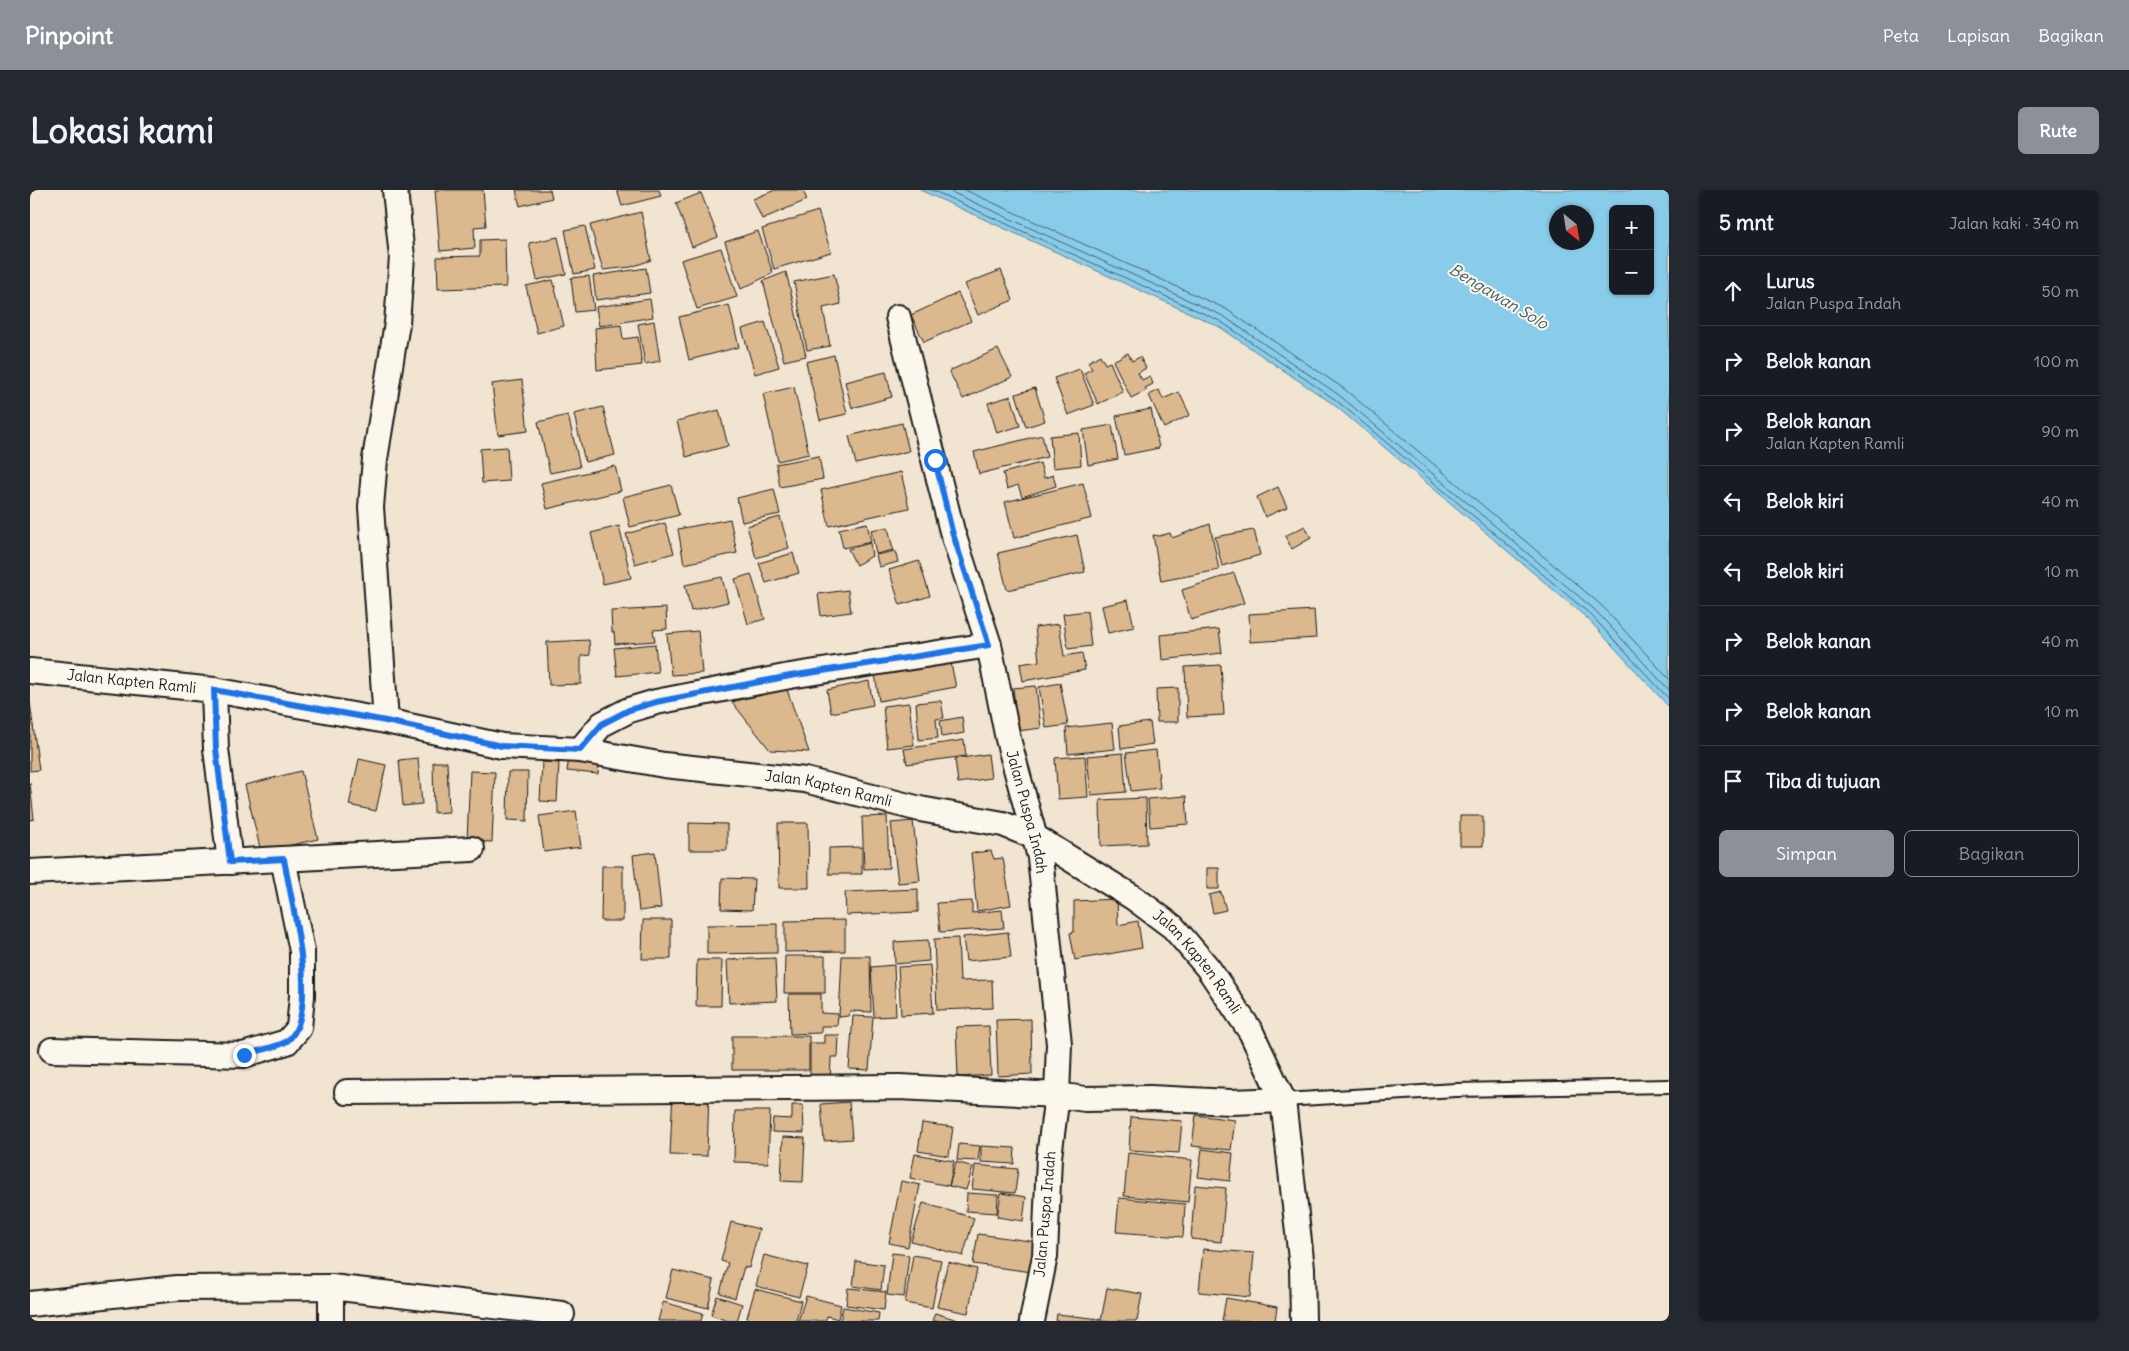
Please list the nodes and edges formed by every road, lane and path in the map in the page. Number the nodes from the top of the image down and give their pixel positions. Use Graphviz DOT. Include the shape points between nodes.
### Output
graph roads {
  1 [pos="395,190"];
  2 [pos="898,317"];
  3 [pos="989,645"];
  4 [pos="30,671"];
  5 [pos="214,690"];
  6 [pos="386,721"];
  7 [pos="580,750"];
  8 [pos="1035,837"];
  9 [pos="472,849"];
  10 [pos="284,859"];
  11 [pos="230,862"];
  12 [pos="30,872"];
  13 [pos="52,1050"];
  14 [pos="1669,1086"];
  15 [pos="347,1092"];
  16 [pos="1057,1095"];
  17 [pos="1283,1100"];
  18 [pos="331,1286"];
  19 [pos="30,1304"];
  20 [pos="562,1314"];
  21 [pos="330,1321"];
  22 [pos="1032,1321"];
  23 [pos="1303,1321"];
  1 -- 6 [label="street" via="402,257 397,323 375,459 372,508"];
  2 -- 3 [label="street, Jalan Puspa Indah" via="952,531"];
  3 -- 7 [label="street" via="790,676 656,702 629,710 602,724"];
  3 -- 8 [label="street, Jalan Puspa Indah" via="1008,739"];
  4 -- 5 [label="street, Jalan Kapten Ramli"];
  5 -- 6 [label="street, Jalan Kapten Ramli"];
  5 -- 11 [label="street" via="216,749"];
  6 -- 7 [label="street, Jalan Kapten Ramli" via="502,746"];
  7 -- 8 [label="street, Jalan Kapten Ramli" via="664,766 805,780 920,809 1003,824"];
  8 -- 16 [label="street, Jalan Puspa Indah" via="1047,914 1059,1044"];
  8 -- 17 [label="street, Jalan Kapten Ramli" via="1134,898 1173,927 1208,968 1251,1032"];
  9 -- 10 [label="street"];
  10 -- 11 [label="street"];
  10 -- 13 [label="street" via="302,951 299,1028 286,1042 244,1055"];
  11 -- 12 [label="street"];
  14 -- 17 [label="lane" via="1456,1090"];
  15 -- 16 [label="street" via="899,1087"];
  16 -- 17 [label="street" via="1085,1099"];
  16 -- 22 [label="street, Jalan Puspa Indah" via="1049,1157 1045,1256"];
  17 -- 23 [label="street, Jalan Kapten Ramli" via="1302,1268"];
  18 -- 19 [label="street" via="177,1288"];
  18 -- 20 [label="street"];
  18 -- 21 [label="street"];
}
